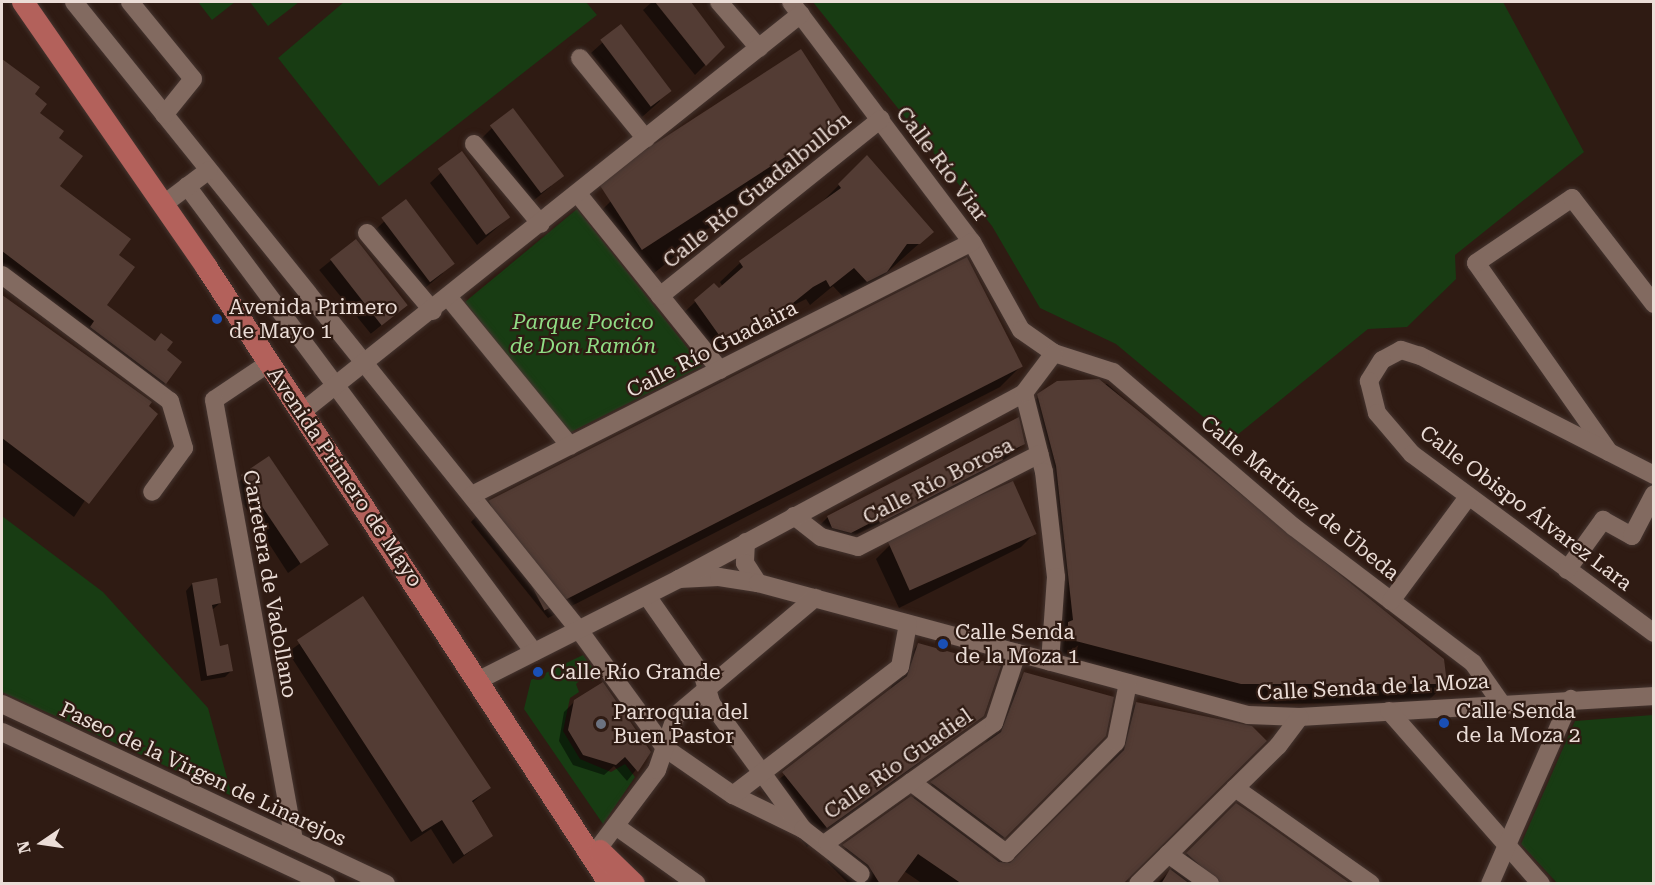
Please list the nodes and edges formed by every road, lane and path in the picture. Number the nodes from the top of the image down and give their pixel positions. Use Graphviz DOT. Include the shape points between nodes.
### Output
graph roads {
  1 [pos="23,2"];
  2 [pos="74,2"];
  3 [pos="130,2"];
  4 [pos="720,2"];
  5 [pos="796,8"];
  6 [pos="759,48"];
  7 [pos="580,58"];
  8 [pos="164,115"];
  9 [pos="881,119"];
  10 [pos="646,139"];
  11 [pos="474,144"];
  12 [pos="209,170"];
  13 [pos="187,186"];
  14 [pos="578,194"];
  15 [pos="164,204"];
  16 [pos="541,224"];
  17 [pos="367,233"];
  18 [pos="972,242"];
  19 [pos="2,275"];
  20 [pos="660,296"];
  21 [pos="449,298"];
  22 [pos="1653,304"];
  23 [pos="433,311"];
  24 [pos="1054,353"];
  25 [pos="269,363"];
  26 [pos="367,365"];
  27 [pos="720,370"];
  28 [pos="335,387"];
  29 [pos="1024,393"];
  30 [pos="302,412"];
  31 [pos="570,446"];
  32 [pos="1610,453"];
  33 [pos="1040,454"];
  34 [pos="1653,475"];
  35 [pos="152,492"];
  36 [pos="1653,494"];
  37 [pos="472,495"];
  38 [pos="1468,497"];
  39 [pos="794,516"];
  40 [pos="746,542"];
  41 [pos="1568,570"];
  42 [pos="679,579"];
  43 [pos="758,583"];
  44 [pos="646,596"];
  45 [pos="815,598"];
  46 [pos="1392,601"];
  47 [pos="908,624"];
  48 [pos="579,630"];
  49 [pos="1653,633"];
  50 [pos="534,652"];
  51 [pos="1017,653"];
  52 [pos="1050,662"];
  53 [pos="479,680"];
  54 [pos="1128,682"];
  55 [pos="706,688"];
  56 [pos="1653,696"];
  57 [pos="1571,699"];
  58 [pos="1501,703"];
  59 [pos="2,704"];
  60 [pos="1389,711"];
  61 [pos="1300,717"];
  62 [pos="2,732"];
  63 [pos="665,748"];
  64 [pos="762,773"];
  65 [pos="911,782"];
  66 [pos="1235,788"];
  67 [pos="733,795"];
  68 [pos="617,827"];
  69 [pos="803,829"];
  70 [pos="294,841"];
  71 [pos="827,842"];
  72 [pos="590,843"];
  73 [pos="1507,846"];
  74 [pos="316,851"];
  75 [pos="1168,854"];
  76 [pos="861,873"];
  77 [pos="319,882"];
  78 [pos="386,884"];
  79 [pos="610,884"];
  80 [pos="634,884"];
  81 [pos="697,884"];
  82 [pos="1138,884"];
  83 [pos="1210,884"];
  84 [pos="1371,884"];
  85 [pos="1490,884"];
  86 [pos="1541,884"];
  1 -- 15 [label="main road, Avenida Primero de Mayo"];
  2 -- 8 [label="street"];
  3 -- 8 [label="street" via="193,79"];
  4 -- 6 [label="street"];
  5 -- 6 [label="street"];
  5 -- 9 [label="street, Calle Río Viar"];
  6 -- 10 [label="street"];
  7 -- 10 [label="street"];
  8 -- 12 [label="street"];
  9 -- 18 [label="street, Calle Río Viar"];
  9 -- 20 [label="street, Calle Río Guadalbullón"];
  10 -- 14 [label="street"];
  11 -- 16 [label="street"];
  12 -- 13 [label="street"];
  12 -- 26 [label="street"];
  13 -- 15 [label="street"];
  13 -- 28 [label="street, Avenida Primero de Mayo"];
  14 -- 16 [label="street"];
  14 -- 20 [label="street"];
  15 -- 25 [label="main road, Avenida Primero de Mayo"];
  16 -- 21 [label="street"];
  17 -- 23 [label="street"];
  18 -- 24 [label="street, Calle Río Viar" via="1021,330"];
  18 -- 27 [label="street, Calle Río Guadaira"];
  19 -- 35 [label="street" via="170,401 184,448"];
  20 -- 27 [label="street"];
  21 -- 23 [label="street"];
  21 -- 31 [label="street"];
  22 -- 32 [label="street" via="1572,198 1476,264"];
  23 -- 26 [label="street"];
  24 -- 29 [label="street"];
  24 -- 46 [label="street, Calle Martínez de Úbeda" via="1113,372 1294,527"];
  25 -- 30 [label="main road, Avenida Primero de Mayo"];
  25 -- 70 [label="street, Carretera de Vadollano" via="214,400"];
  26 -- 28 [label="street"];
  26 -- 37 [label="street"];
  27 -- 31 [label="street, Calle Río Guadaira"];
  28 -- 30 [label="street"];
  28 -- 50 [label="street, Avenida Primero de Mayo"];
  29 -- 33 [label="street"];
  29 -- 39 [label="street"];
  30 -- 53 [label="main road, Avenida Primero de Mayo"];
  31 -- 37 [label="street, Calle Río Guadaira"];
  32 -- 34 [label="street, Calle Obispo Álvarez Lara"];
  32 -- 38 [label="street, Calle Obispo Álvarez Lara" via="1420,356 1401,350 1382,360 1369,381 1377,413 1412,454"];
  33 -- 39 [label="street, Calle Río Borosa" via="858,547 821,537"];
  33 -- 52 [label="street" via="1056,577"];
  36 -- 41 [label="street" via="1632,536 1603,520"];
  37 -- 48 [label="street"];
  38 -- 41 [label="street, Calle Obispo Álvarez Lara"];
  38 -- 46 [label="street"];
  39 -- 40 [label="street"];
  40 -- 42 [label="street"];
  40 -- 43 [label="street" via="745,563"];
  41 -- 49 [label="street, Calle Obispo Álvarez Lara"];
  42 -- 43 [label="street, Calle Senda de la Moza" via="719,577"];
  42 -- 44 [label="street"];
  43 -- 45 [label="street, Calle Senda de la Moza"];
  44 -- 48 [label="street"];
  44 -- 55 [label="street"];
  45 -- 47 [label="street, Calle Senda de la Moza"];
  45 -- 55 [label="street"];
  46 -- 58 [label="street, Calle Martínez de Úbeda" via="1473,663"];
  47 -- 51 [label="street, Calle Senda de la Moza"];
  47 -- 64 [label="street" via="900,667"];
  48 -- 50 [label="street"];
  48 -- 63 [label="street"];
  50 -- 53 [label="street"];
  51 -- 52 [label="street, Calle Senda de la Moza"];
  51 -- 65 [label="street, Calle Río Guadiel" via="994,723"];
  52 -- 54 [label="street, Calle Senda de la Moza"];
  53 -- 72 [label="main road, Avenida Primero de Mayo"];
  54 -- 61 [label="street, Calle Senda de la Moza" via="1248,715"];
  54 -- 65 [label="street" via="1116,742 1006,853"];
  55 -- 63 [label="street" via="676,715"];
  55 -- 64 [label="street"];
  56 -- 57 [label="street, Calle Senda de la Moza"];
  57 -- 58 [label="street, Calle Senda de la Moza"];
  57 -- 73 [label="street"];
  58 -- 60 [label="street, Calle Senda de la Moza"];
  59 -- 70 [label="street, Paseo de la Virgen de Linarejos"];
  60 -- 61 [label="street, Calle Senda de la Moza"];
  60 -- 73 [label="street"];
  61 -- 66 [label="street"];
  62 -- 77 [label="street"];
  63 -- 67 [label="street"];
  63 -- 68 [label="street" via="657,770"];
  64 -- 67 [label="street"];
  64 -- 69 [label="street"];
  65 -- 71 [label="street, Calle Río Guadiel"];
  66 -- 75 [label="street"];
  66 -- 84 [label="street"];
  67 -- 69 [label="street"];
  68 -- 72 [label="street"];
  68 -- 81 [label="street"];
  69 -- 71 [label="street"];
  70 -- 74 [label="street, Paseo de la Virgen de Linarejos"];
  71 -- 76 [label="street"];
  72 -- 79 [label="main road"];
  72 -- 80 [label="main road"];
  73 -- 85 [label="street"];
  73 -- 86 [label="street"];
  74 -- 77 [label="street"];
  74 -- 78 [label="street, Paseo de la Virgen de Linarejos"];
  75 -- 82 [label="street"];
  75 -- 83 [label="street"];
}
